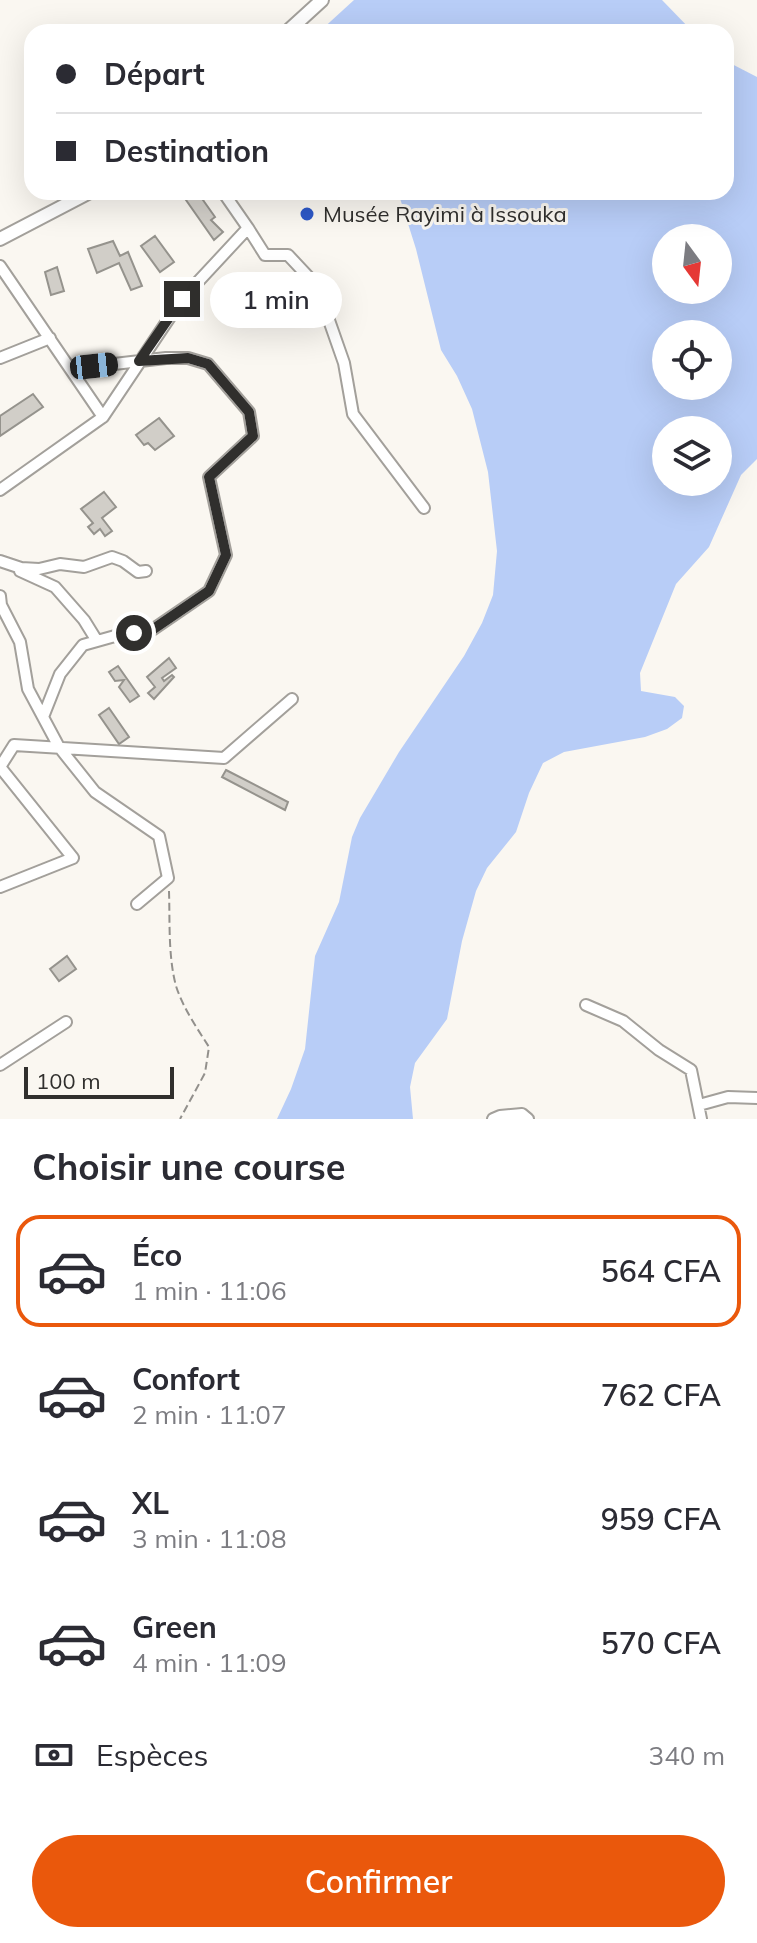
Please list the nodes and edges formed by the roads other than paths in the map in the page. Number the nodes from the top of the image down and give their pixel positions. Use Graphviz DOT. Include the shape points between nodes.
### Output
graph roads {
  1 [pos="322,0"];
  2 [pos="296,24"];
  3 [pos="75,200"];
  4 [pos="229,200"];
  5 [pos="248,228"];
  6 [pos="0,239"];
  7 [pos="0,266"];
  8 [pos="50,338"];
  9 [pos="0,358"];
  10 [pos="139,361"];
  11 [pos="71,369"];
  12 [pos="103,417"];
  13 [pos="0,490"];
  14 [pos="424,508"];
  15 [pos="0,561"];
  16 [pos="146,571"];
  17 [pos="0,596"];
  18 [pos="97,641"];
  19 [pos="292,699"];
  20 [pos="43,717"];
  21 [pos="59,747"];
  22 [pos="0,767"];
  23 [pos="0,887"];
  24 [pos="137,904"];
  25 [pos="586,1005"];
  26 [pos="66,1022"];
  27 [pos="0,1065"];
  28 [pos="757,1098"];
  29 [pos="699,1105"];
  30 [pos="493,1119"];
  31 [pos="528,1119"];
  32 [pos="701,1119"];
  1 -- 2 [label="street"];
  3 -- 6 [label="street"];
  4 -- 5 [label="street"];
  5 -- 10 [label="street" via="182,299"];
  5 -- 14 [label="street" via="265,255 288,255 317,286 344,363 353,414"];
  7 -- 8 [label="street"];
  8 -- 9 [label="street"];
  8 -- 11 [label="street"];
  10 -- 11 [label="street"];
  10 -- 12 [label="street"];
  10 -- 18 [label="street" via="188,358 208,364 249,412 253,436 209,477 226,555 209,591 152,630"];
  11 -- 12 [label="street"];
  12 -- 13 [label="street"];
  15 -- 16 [label="street" via="39,569 60,564 84,567 112,557"];
  15 -- 18 [label="street" via="55,587"];
  17 -- 20 [label="street" via="20,642 28,689"];
  18 -- 20 [label="street" via="83,645 60,674"];
  19 -- 21 [label="street" via="224,758"];
  20 -- 21 [label="street"];
  21 -- 22 [label="street" via="14,745"];
  21 -- 24 [label="street" via="95,792 159,836 168,878"];
  22 -- 23 [label="street" via="73,858"];
  25 -- 29 [label="street" via="623,1021 691,1070"];
  26 -- 27 [label="street"];
  28 -- 29 [label="street" via="728,1097"];
  29 -- 32 [label="street"];
  30 -- 31 [label="street" via="522,1114"];
}
